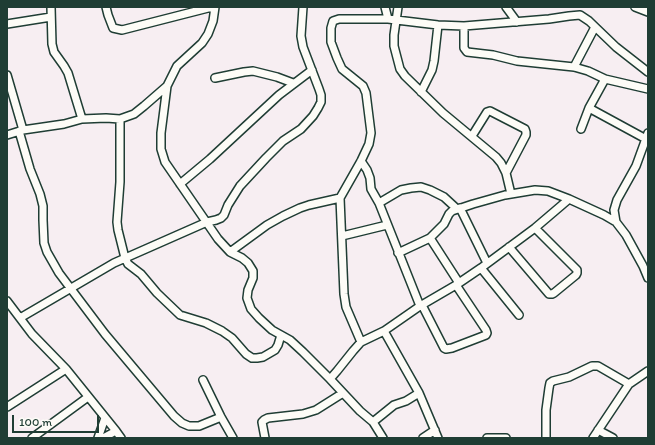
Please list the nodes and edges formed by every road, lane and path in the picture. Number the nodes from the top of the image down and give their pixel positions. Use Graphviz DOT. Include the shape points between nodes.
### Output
graph roads {
  1 [pos="51,7"];
  2 [pos="106,7"];
  3 [pos="212,7"];
  4 [pos="215,7"];
  5 [pos="303,7"];
  6 [pos="385,7"];
  7 [pos="398,7"];
  8 [pos="506,7"];
  9 [pos="636,7"];
  10 [pos="648,12"];
  11 [pos="51,17"];
  12 [pos="388,19"];
  13 [pos="396,20"];
  14 [pos="517,22"];
  15 [pos="7,24"];
  16 [pos="438,25"];
  17 [pos="464,26"];
  18 [pos="595,27"];
  19 [pos="574,67"];
  20 [pos="312,70"];
  21 [pos="648,72"];
  22 [pos="7,75"];
  23 [pos="215,78"];
  24 [pos="605,79"];
  25 [pos="293,84"];
  26 [pos="167,86"];
  27 [pos="648,89"];
  28 [pos="421,92"];
  29 [pos="589,108"];
  30 [pos="82,119"];
  31 [pos="120,119"];
  32 [pos="580,129"];
  33 [pos="21,131"];
  34 [pos="7,135"];
  35 [pos="472,136"];
  36 [pos="647,136"];
  37 [pos="361,161"];
  38 [pos="506,173"];
  39 [pos="180,184"];
  40 [pos="511,194"];
  41 [pos="340,198"];
  42 [pos="569,200"];
  43 [pos="379,202"];
  44 [pos="458,208"];
  45 [pos="207,222"];
  46 [pos="616,222"];
  47 [pos="387,225"];
  48 [pos="535,228"];
  49 [pos="342,236"];
  50 [pos="430,238"];
  51 [pos="509,247"];
  52 [pos="230,252"];
  53 [pos="398,253"];
  54 [pos="125,258"];
  55 [pos="487,263"];
  56 [pos="481,268"];
  57 [pos="648,278"];
  58 [pos="457,284"];
  59 [pos="71,288"];
  60 [pos="8,303"];
  61 [pos="421,306"];
  62 [pos="519,315"];
  63 [pos="20,318"];
  64 [pos="384,331"];
  65 [pos="281,335"];
  66 [pos="361,342"];
  67 [pos="66,369"];
  68 [pos="648,372"];
  69 [pos="330,378"];
  70 [pos="203,380"];
  71 [pos="629,384"];
  72 [pos="344,393"];
  73 [pos="419,393"];
  74 [pos="88,397"];
  75 [pos="7,407"];
  76 [pos="221,417"];
  77 [pos="105,418"];
  78 [pos="373,422"];
  79 [pos="435,430"];
  80 [pos="598,430"];
  81 [pos="116,431"];
  82 [pos="32,438"];
  83 [pos="98,438"];
  84 [pos="103,438"];
  85 [pos="121,438"];
  86 [pos="233,438"];
  87 [pos="265,438"];
  88 [pos="383,438"];
  89 [pos="423,438"];
  90 [pos="438,438"];
  91 [pos="489,438"];
  92 [pos="506,438"];
  93 [pos="546,438"];
  94 [pos="593,438"];
  95 [pos="613,438"];
  1 -- 11 [label="street"];
  2 -- 3 [label="street" via="113,28 122,30"];
  4 -- 26 [label="street" via="208,34 177,66"];
  5 -- 20 [label="street" via="301,36"];
  6 -- 12 [label="street"];
  7 -- 13 [label="street"];
  8 -- 14 [label="street"];
  9 -- 10 [label="street"];
  11 -- 15 [label="street"];
  11 -- 30 [label="street" via="54,52 68,73"];
  12 -- 13 [label="street"];
  12 -- 37 [label="street" via="339,19 333,21 331,28 331,42 336,58 342,69 363,86 366,93 371,133"];
  13 -- 16 [label="street"];
  13 -- 28 [label="street" via="394,46 400,69"];
  14 -- 17 [label="street"];
  14 -- 18 [label="street" via="580,15"];
  16 -- 17 [label="street"];
  16 -- 28 [label="street" via="432,70"];
  17 -- 19 [label="street" via="464,48 467,52"];
  18 -- 19 [label="street"];
  18 -- 21 [label="street"];
  19 -- 24 [label="street"];
  20 -- 25 [label="street"];
  20 -- 45 [label="street" via="321,95 321,102 313,116 301,129 282,141 240,186 221,218"];
  22 -- 33 [label="street"];
  23 -- 25 [label="street" via="253,71"];
  24 -- 27 [label="street"];
  24 -- 29 [label="street"];
  25 -- 39 [label="street"];
  26 -- 31 [label="street" via="134,114"];
  26 -- 39 [label="street" via="161,149 165,162"];
  28 -- 35 [label="street" via="443,114"];
  29 -- 32 [label="street"];
  29 -- 36 [label="street"];
  30 -- 31 [label="street"];
  30 -- 33 [label="street"];
  31 -- 54 [label="street" via="117,222"];
  33 -- 34 [label="street"];
  33 -- 59 [label="street" via="30,169 44,206 42,220 46,252"];
  35 -- 38 [label="street" via="496,156"];
  35 -- 38 [label="street" via="490,111 524,129 526,135"];
  36 -- 46 [label="street" via="636,166 617,200 614,210"];
  37 -- 41 [label="street"];
  37 -- 43 [label="street" via="370,178 371,189"];
  38 -- 40 [label="street"];
  39 -- 45 [label="street"];
  40 -- 42 [label="street" via="535,190 548,191"];
  40 -- 44 [label="street"];
  41 -- 49 [label="street"];
  41 -- 52 [label="street" via="309,205 283,216"];
  42 -- 46 [label="street"];
  42 -- 48 [label="street"];
  43 -- 44 [label="street" via="401,190 421,187 444,197"];
  43 -- 47 [label="street"];
  44 -- 50 [label="street" via="449,214 444,224"];
  44 -- 55 [label="street"];
  45 -- 52 [label="street"];
  45 -- 54 [label="street"];
  46 -- 57 [label="street" via="630,241"];
  47 -- 49 [label="street"];
  47 -- 53 [label="street"];
  48 -- 51 [label="street"];
  48 -- 51 [label="street" via="577,270 576,276 554,293 549,294"];
  49 -- 66 [label="street" via="346,307"];
  50 -- 53 [label="street"];
  50 -- 58 [label="street"];
  51 -- 55 [label="street"];
  52 -- 65 [label="street" via="242,258 253,271 247,298 251,309 272,330"];
  53 -- 61 [label="street"];
  54 -- 59 [label="street"];
  54 -- 65 [label="street" via="128,264 180,315 222,331 252,358 263,357 274,350"];
  55 -- 56 [label="street"];
  56 -- 58 [label="street"];
  56 -- 62 [label="street"];
  58 -- 61 [label="street"];
  58 -- 61 [label="street" via="486,330 486,335 446,349"];
  59 -- 63 [label="street"];
  59 -- 76 [label="street" via="105,334 182,423 199,426"];
  60 -- 63 [label="street"];
  61 -- 64 [label="street"];
  63 -- 67 [label="street"];
  64 -- 66 [label="street"];
  64 -- 73 [label="street"];
  65 -- 69 [label="street" via="290,340"];
  66 -- 69 [label="street"];
  67 -- 74 [label="street"];
  67 -- 75 [label="street"];
  68 -- 71 [label="street"];
  69 -- 72 [label="street"];
  70 -- 76 [label="street"];
  71 -- 80 [label="street"];
  71 -- 93 [label="street" via="598,366 553,381 550,383 546,410"];
  72 -- 78 [label="street"];
  72 -- 87 [label="street" via="316,410 264,420 262,422"];
  73 -- 78 [label="street" via="394,405"];
  73 -- 79 [label="street"];
  74 -- 77 [label="street"];
  74 -- 82 [label="street"];
  76 -- 86 [label="street"];
  77 -- 81 [label="street"];
  77 -- 83 [label="street"];
  78 -- 88 [label="street"];
  79 -- 89 [label="street"];
  79 -- 90 [label="street"];
  80 -- 94 [label="street"];
  80 -- 95 [label="street"];
  81 -- 84 [label="street"];
  81 -- 85 [label="street"];
  91 -- 92 [label="street"];
}
